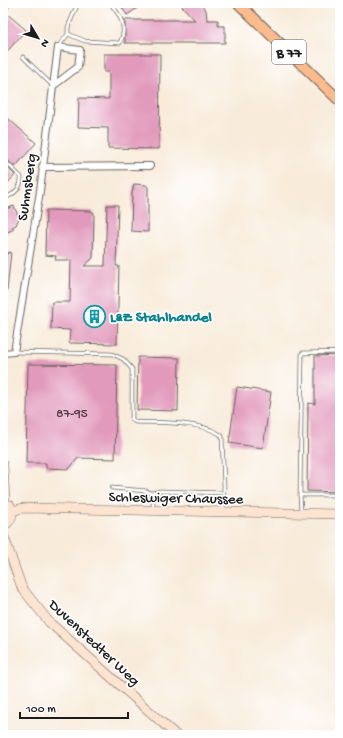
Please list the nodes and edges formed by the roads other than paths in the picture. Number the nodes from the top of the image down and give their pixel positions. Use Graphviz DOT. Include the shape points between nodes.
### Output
graph roads {
  1 [pos="78,3"];
  2 [pos="110,3"];
  3 [pos="238,3"];
  4 [pos="68,34"];
  5 [pos="58,47"];
  6 [pos="23,57"];
  7 [pos="53,86"];
  8 [pos="340,101"];
  9 [pos="3,159"];
  10 [pos="150,166"];
  11 [pos="42,167"];
  12 [pos="3,199"];
  13 [pos="14,352"];
  14 [pos="340,352"];
  15 [pos="3,353"];
  16 [pos="3,465"];
  17 [pos="112,488"];
  18 [pos="151,493"];
  19 [pos="224,493"];
  20 [pos="300,495"];
  21 [pos="340,495"];
  22 [pos="4,500"];
  23 [pos="153,510"];
  24 [pos="12,511"];
  25 [pos="223,512"];
  26 [pos="301,513"];
  27 [pos="340,514"];
  28 [pos="3,526"];
  29 [pos="3,534"];
  30 [pos="176,735"];
  1 -- 4 [label="lane" via="68,27"];
  2 -- 4 [label="lane" via="122,19 123,37 120,43 85,41"];
  3 -- 8 [label="main road, B 77"];
  4 -- 5 [label="lane"];
  5 -- 7 [label="street, Suhmsberg"];
  5 -- 7 [label="street" via="80,50 78,67"];
  6 -- 7 [label="lane"];
  7 -- 11 [label="street, Suhmsberg"];
  9 -- 12 [label="lane" via="21,177 22,182 14,194"];
  10 -- 11 [label="street"];
  11 -- 13 [label="street, Suhmsberg"];
  13 -- 15 [label="street"];
  13 -- 19 [label="lane" via="112,354 123,359 132,368 132,419 135,422 187,425 216,430 222,436"];
  14 -- 20 [label="lane" via="302,353"];
  16 -- 22 [label="main road"];
  17 -- 18 [label="lane"];
  18 -- 19 [label="lane"];
  18 -- 23 [label="lane"];
  19 -- 25 [label="lane"];
  20 -- 21 [label="lane"];
  20 -- 26 [label="lane"];
  22 -- 24 [label="main road"];
  23 -- 24 [label="main road, Schleswiger Chaussee" via="23,508"];
  23 -- 25 [label="main road, Schleswiger Chaussee"];
  24 -- 28 [label="main road" via="10,520"];
  25 -- 26 [label="main road, Schleswiger Chaussee"];
  26 -- 27 [label="main road, Schleswiger Chaussee"];
  29 -- 30 [label="main road, Duvenstedter Weg" via="22,588 48,622"];
}
